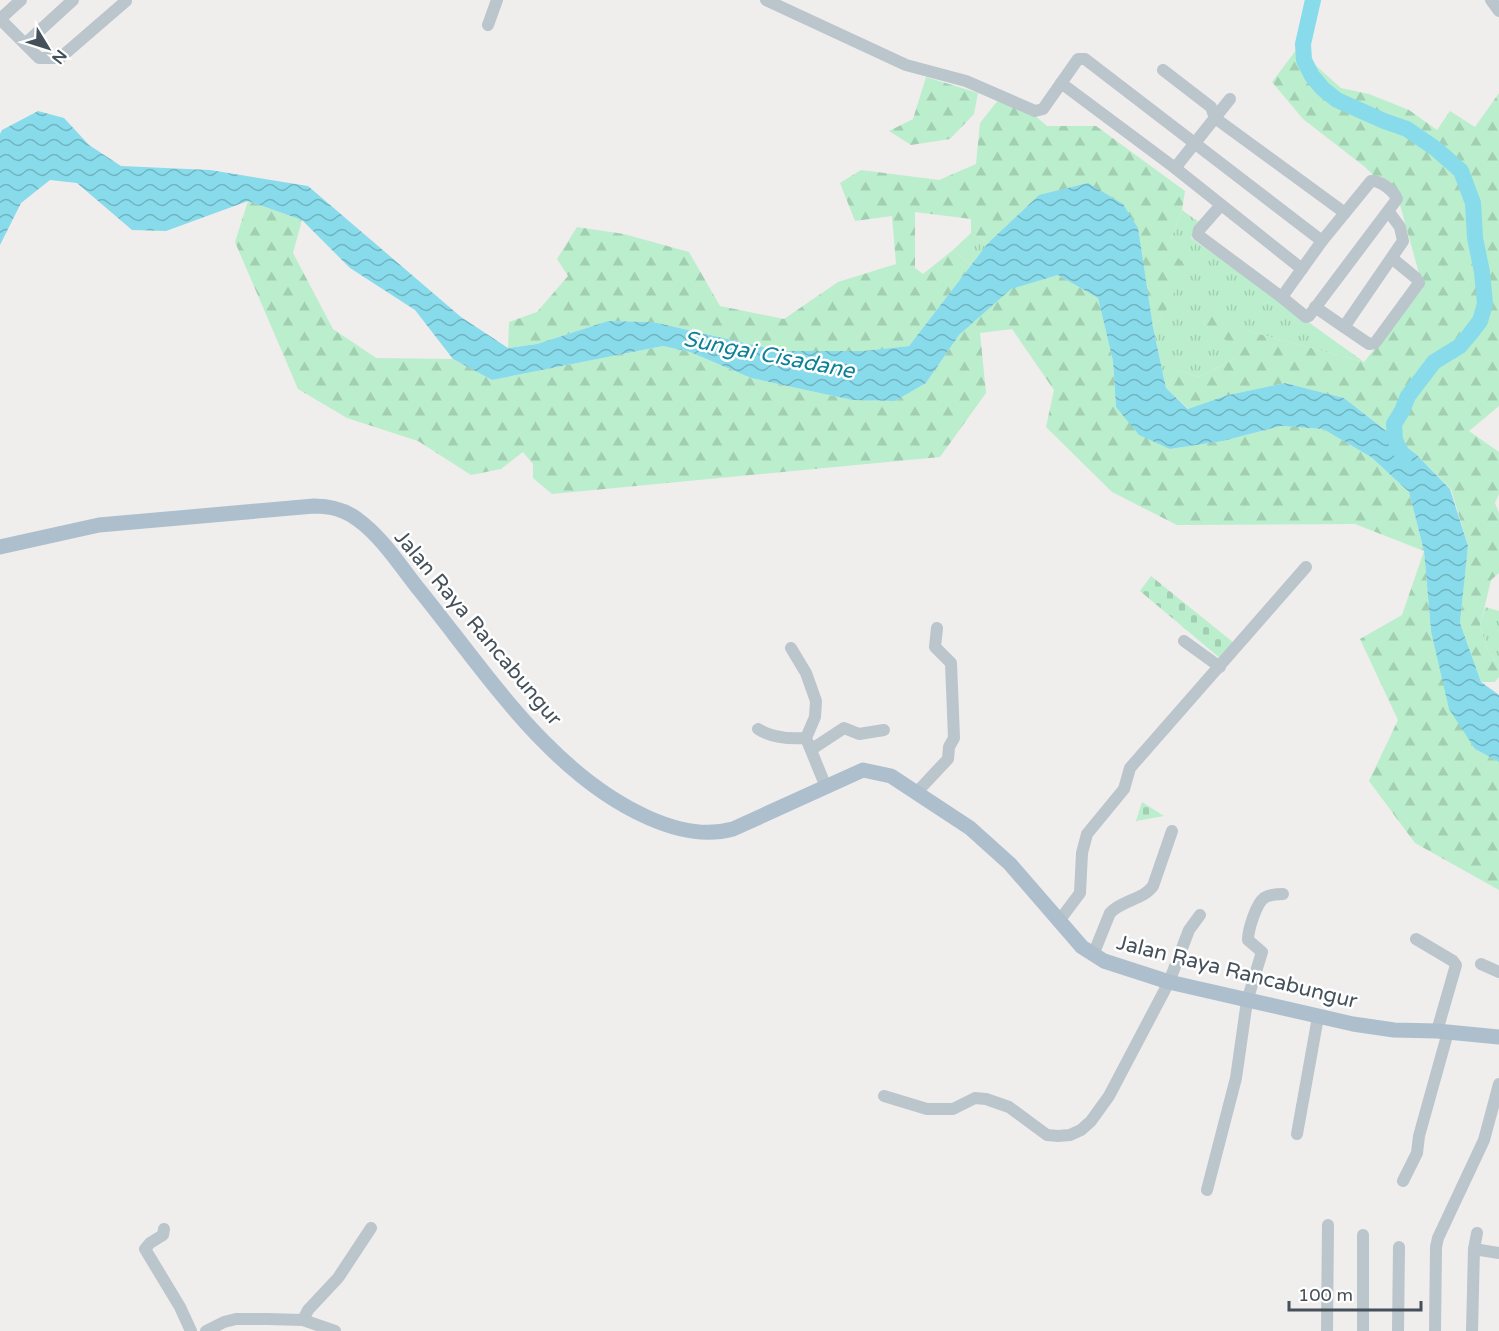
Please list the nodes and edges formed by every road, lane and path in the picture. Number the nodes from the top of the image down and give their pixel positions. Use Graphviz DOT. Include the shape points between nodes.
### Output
graph roads {
  1 [pos="21,0"];
  2 [pos="74,0"];
  3 [pos="497,0"];
  4 [pos="766,0"];
  5 [pos="1491,0"];
  6 [pos="126,1"];
  7 [pos="1499,11"];
  8 [pos="0,19"];
  9 [pos="489,25"];
  10 [pos="25,44"];
  11 [pos="1163,70"];
  12 [pos="1061,83"];
  13 [pos="1230,99"];
  14 [pos="1215,118"];
  15 [pos="1195,143"];
  16 [pos="1175,168"];
  17 [pos="1221,204"];
  18 [pos="1389,212"];
  19 [pos="1345,213"];
  20 [pos="1322,241"];
  21 [pos="1393,259"];
  22 [pos="1302,269"];
  23 [pos="1284,300"];
  24 [pos="1316,307"];
  25 [pos="1344,327"];
  26 [pos="0,547"];
  27 [pos="1306,567"];
  28 [pos="937,628"];
  29 [pos="1184,641"];
  30 [pos="791,648"];
  31 [pos="1220,667"];
  32 [pos="758,729"];
  33 [pos="884,730"];
  34 [pos="809,744"];
  35 [pos="826,787"];
  36 [pos="917,792"];
  37 [pos="1172,831"];
  38 [pos="1283,894"];
  39 [pos="1200,915"];
  40 [pos="1059,921"];
  41 [pos="1416,939"];
  42 [pos="1093,955"];
  43 [pos="1481,964"];
  44 [pos="1499,972"];
  45 [pos="1169,982"];
  46 [pos="1247,1001"];
  47 [pos="1318,1017"];
  48 [pos="1443,1031"];
  49 [pos="1499,1037"];
  50 [pos="1499,1084"];
  51 [pos="884,1096"];
  52 [pos="1297,1134"];
  53 [pos="1403,1181"];
  54 [pos="1207,1190"];
  55 [pos="1328,1225"];
  56 [pos="371,1228"];
  57 [pos="165,1229"];
  58 [pos="1477,1233"];
  59 [pos="1363,1234"];
  60 [pos="1399,1247"];
  61 [pos="1474,1250"];
  62 [pos="1499,1253"];
  63 [pos="303,1320"];
  64 [pos="191,1331"];
  65 [pos="206,1331"];
  66 [pos="335,1331"];
  67 [pos="1327,1331"];
  68 [pos="1363,1331"];
  69 [pos="1398,1331"];
  70 [pos="1435,1331"];
  71 [pos="1472,1331"];
  1 -- 8 [label="street"];
  2 -- 10 [label="street"];
  3 -- 9 [label="street"];
  4 -- 12 [label="street" via="906,65 966,81 1035,111 1043,109"];
  5 -- 7 [label="street"];
  6 -- 10 [label="street" via="60,58 39,58"];
  8 -- 10 [label="street"];
  11 -- 14 [label="street" via="1211,107"];
  12 -- 15 [label="street" via="1078,59 1085,59"];
  12 -- 16 [label="street"];
  13 -- 14 [label="street"];
  14 -- 15 [label="street"];
  14 -- 19 [label="street"];
  15 -- 16 [label="street"];
  15 -- 20 [label="street"];
  16 -- 17 [label="street"];
  17 -- 22 [label="street"];
  17 -- 23 [label="street" via="1198,235"];
  18 -- 19 [label="street" via="1396,196 1374,181"];
  18 -- 21 [label="street" via="1403,234"];
  18 -- 24 [label="street"];
  19 -- 20 [label="street"];
  20 -- 22 [label="street"];
  21 -- 25 [label="street"];
  21 -- 25 [label="street" via="1419,283 1375,343 1369,344"];
  22 -- 23 [label="street" via="1284,294"];
  23 -- 24 [label="street" via="1306,317"];
  24 -- 25 [label="street"];
  26 -- 35 [label="main road, Jalan Raya Rancabungur" via="99,525 314,506 337,508 371,531 485,675 548,746 589,783 626,808 680,829 722,832"];
  27 -- 31 [label="street"];
  28 -- 36 [label="street" via="934,647 951,663 954,738 948,759"];
  29 -- 31 [label="street"];
  30 -- 34 [label="street" via="816,701"];
  31 -- 40 [label="street" via="1130,768 1124,789 1087,834 1080,893"];
  32 -- 34 [label="street"];
  33 -- 34 [label="street" via="859,734 844,728"];
  34 -- 35 [label="street"];
  35 -- 36 [label="main road, Jalan Raya Rancabungur" via="863,770 891,776"];
  36 -- 40 [label="main road, Jalan Raya Rancabungur" via="990,844"];
  37 -- 42 [label="street" via="1153,886 1110,913"];
  38 -- 46 [label="street" via="1260,901 1250,927 1248,940 1262,952"];
  39 -- 45 [label="street" via="1189,930"];
  40 -- 42 [label="main road, Jalan Raya Rancabungur"];
  41 -- 48 [label="street" via="1456,965"];
  42 -- 45 [label="main road, Jalan Raya Rancabungur"];
  43 -- 44 [label="street"];
  45 -- 46 [label="main road, Jalan Raya Rancabungur"];
  45 -- 51 [label="street" via="1100,1111 1070,1135 1047,1135 1009,1107 986,1099 975,1098 953,1109 927,1109"];
  46 -- 47 [label="main road, Jalan Raya Rancabungur"];
  46 -- 54 [label="street" via="1236,1078"];
  47 -- 48 [label="main road, Jalan Raya Rancabungur" via="1394,1030"];
  47 -- 52 [label="street"];
  48 -- 49 [label="main road, Jalan Raya Rancabungur"];
  48 -- 53 [label="street" via="1417,1153"];
  50 -- 70 [label="street" via="1484,1140 1437,1238"];
  55 -- 67 [label="street"];
  56 -- 63 [label="street" via="338,1278"];
  57 -- 64 [label="street" via="145,1249"];
  58 -- 61 [label="street"];
  59 -- 68 [label="street"];
  60 -- 69 [label="street"];
  61 -- 62 [label="street"];
  61 -- 71 [label="street"];
  63 -- 65 [label="street" via="236,1319"];
  63 -- 66 [label="street"];
}
